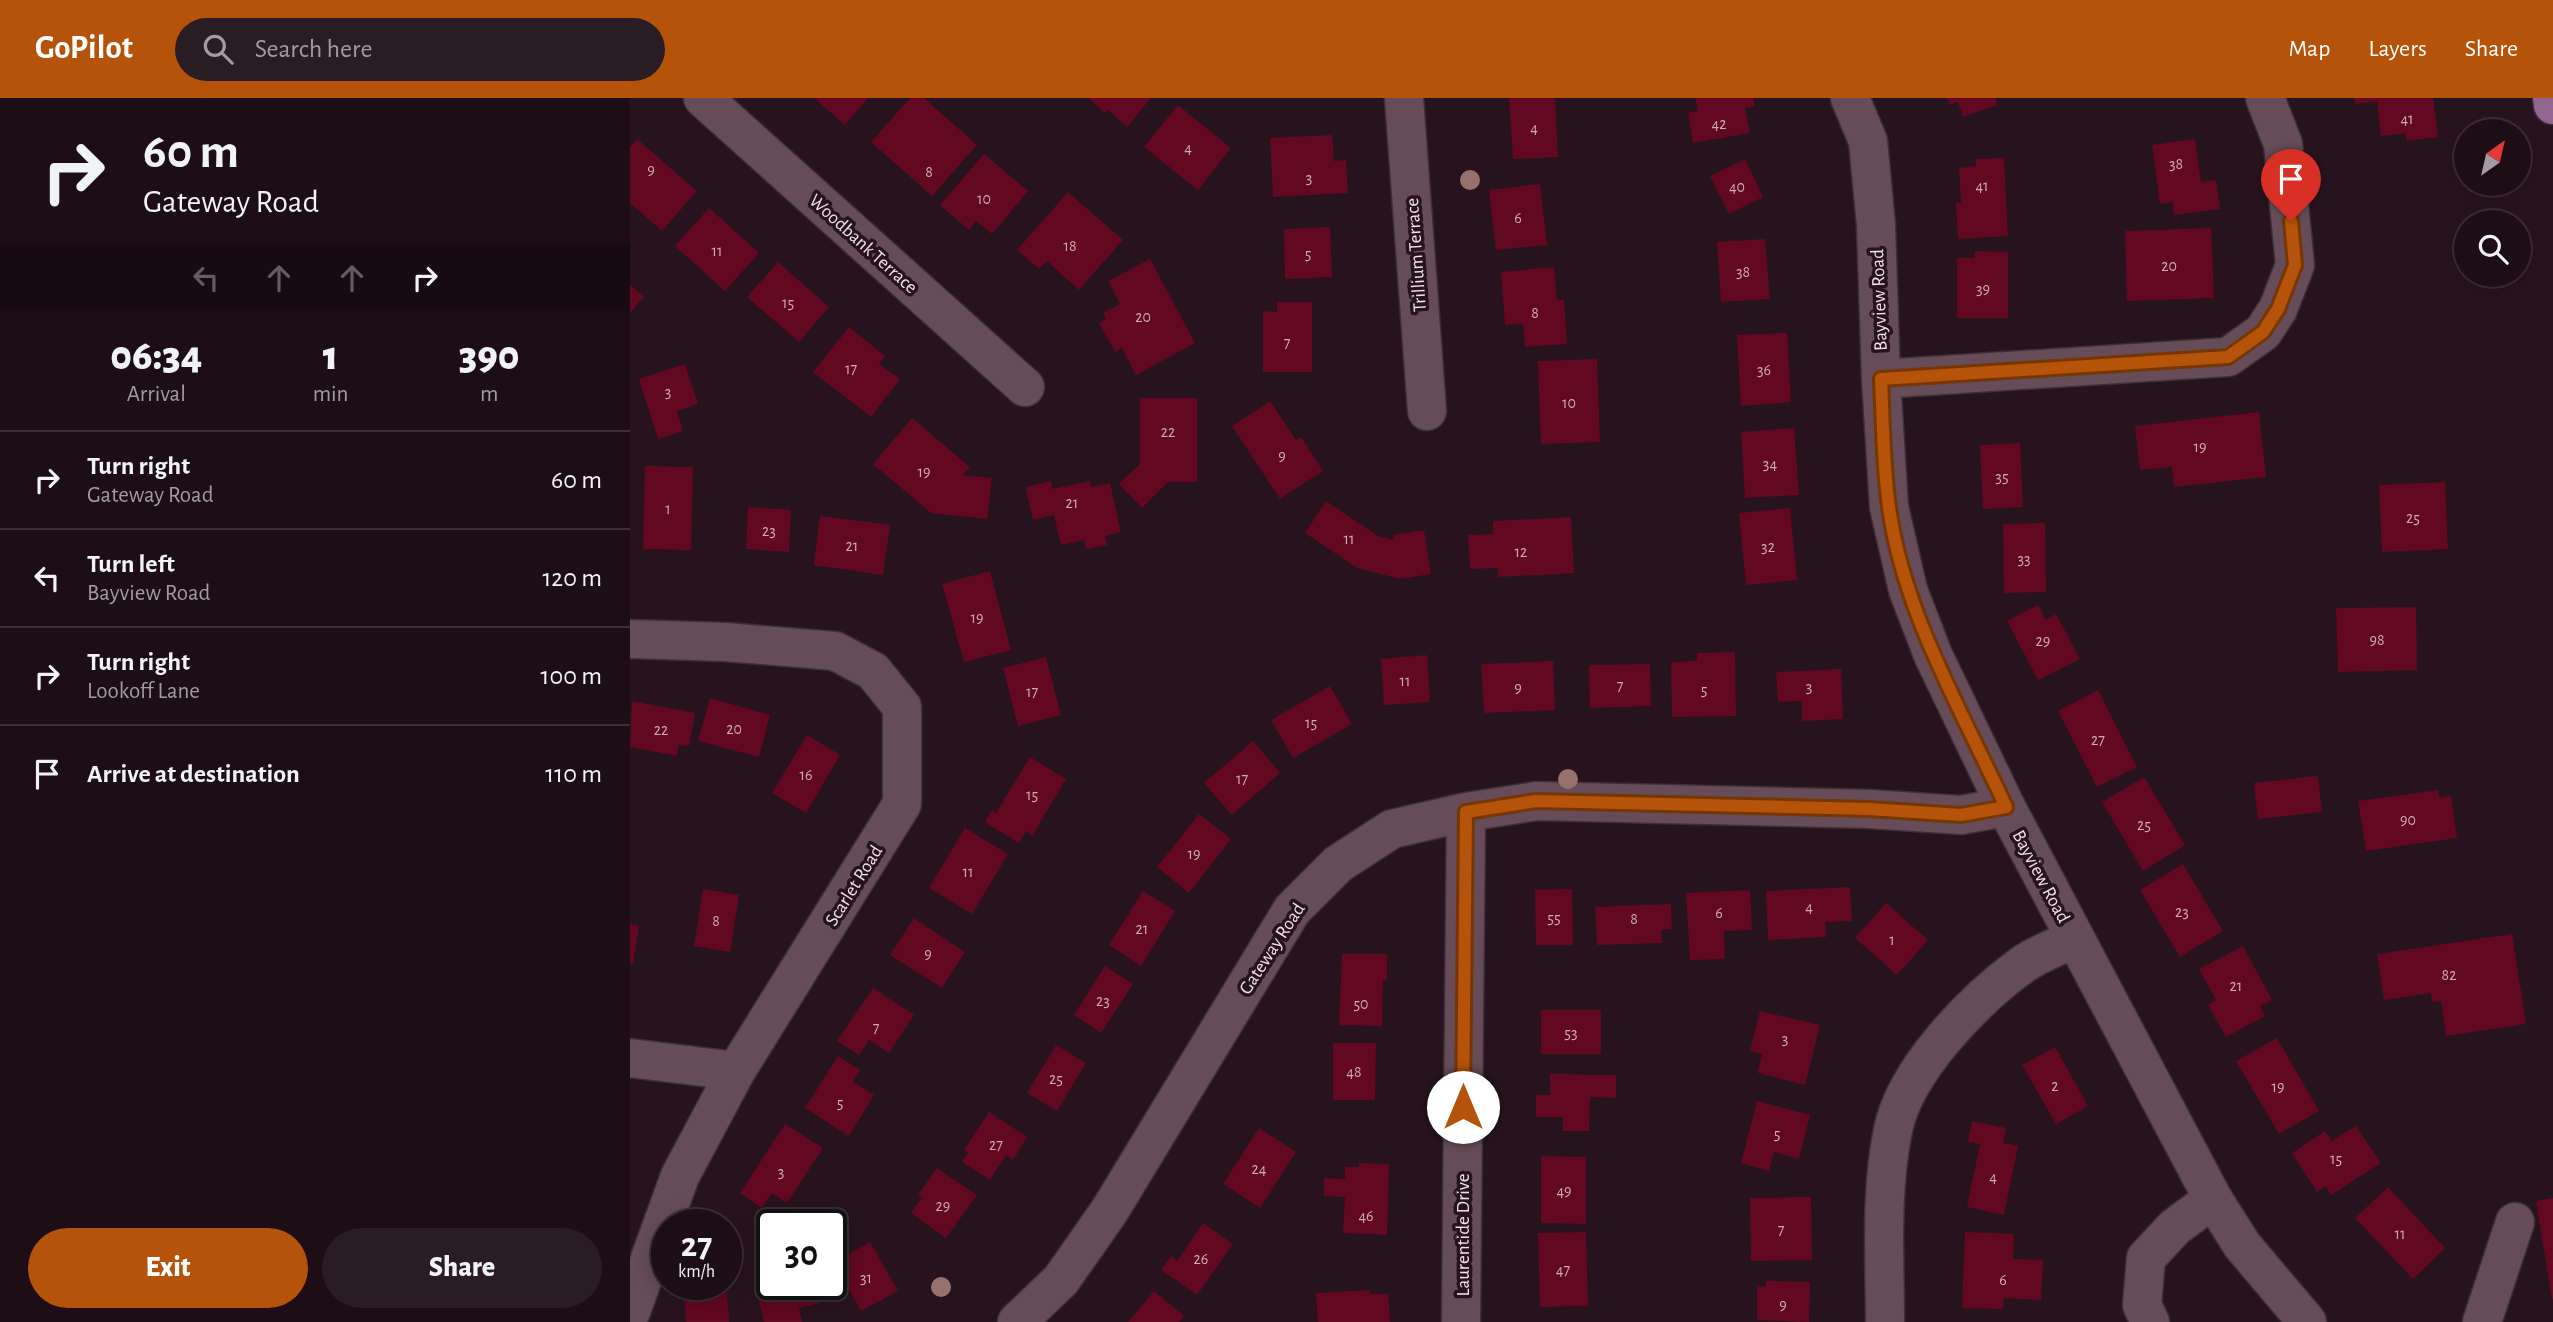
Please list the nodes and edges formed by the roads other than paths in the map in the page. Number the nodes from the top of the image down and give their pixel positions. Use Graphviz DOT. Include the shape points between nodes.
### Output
graph roads {
  1 [pos="703,98"];
  2 [pos="1404,98"];
  3 [pos="1850,98"];
  4 [pos="2264,98"];
  5 [pos="2552,98"];
  6 [pos="2553,105"];
  7 [pos="1881,379"];
  8 [pos="1025,387"];
  9 [pos="1427,411"];
  10 [pos="630,639"];
  11 [pos="2006,807"];
  12 [pos="1466,812"];
  13 [pos="2075,938"];
  14 [pos="630,1058"];
  15 [pos="736,1072"];
  16 [pos="2213,1199"];
  17 [pos="2515,1222"];
  18 [pos="630,1314"];
  19 [pos="1017,1322"];
  20 [pos="1461,1322"];
  21 [pos="1885,1322"];
  22 [pos="2150,1322"];
  23 [pos="2306,1322"];
  24 [pos="2482,1322"];
  1 -- 8 [label="street, Woodbank Terrace"];
  2 -- 9 [label="street, Trillium Terrace"];
  3 -- 7 [label="street, Bayview Road" via="1868,141"];
  4 -- 7 [label="street" via="2283,144 2295,265 2278,309 2263,332 2228,357"];
  5 -- 6 [label="main road"];
  7 -- 11 [label="street, Bayview Road" via="1889,507 1908,590 1933,655"];
  10 -- 15 [label="street, Scarlet Road" via="835,651 873,671 902,708 902,804"];
  11 -- 12 [label="street, Gateway Road" via="1961,815 1536,801"];
  11 -- 13 [label="street, Bayview Road"];
  12 -- 19 [label="street, Gateway Road" via="1392,829 1338,864 1292,910 1110,1210 1061,1280"];
  12 -- 20 [label="street, Laurentide Drive"];
  13 -- 16 [label="street, Bayview Road"];
  13 -- 21 [label="street" via="2023,964 1952,1027 1913,1079 1893,1127 1885,1186"];
  14 -- 15 [label="street"];
  15 -- 18 [label="street, Scarlet Road" via="680,1176"];
  16 -- 22 [label="street" via="2175,1227 2146,1258 2142,1305"];
  16 -- 23 [label="street, Bayview Road" via="2242,1245"];
  17 -- 24 [label="street"];
}
